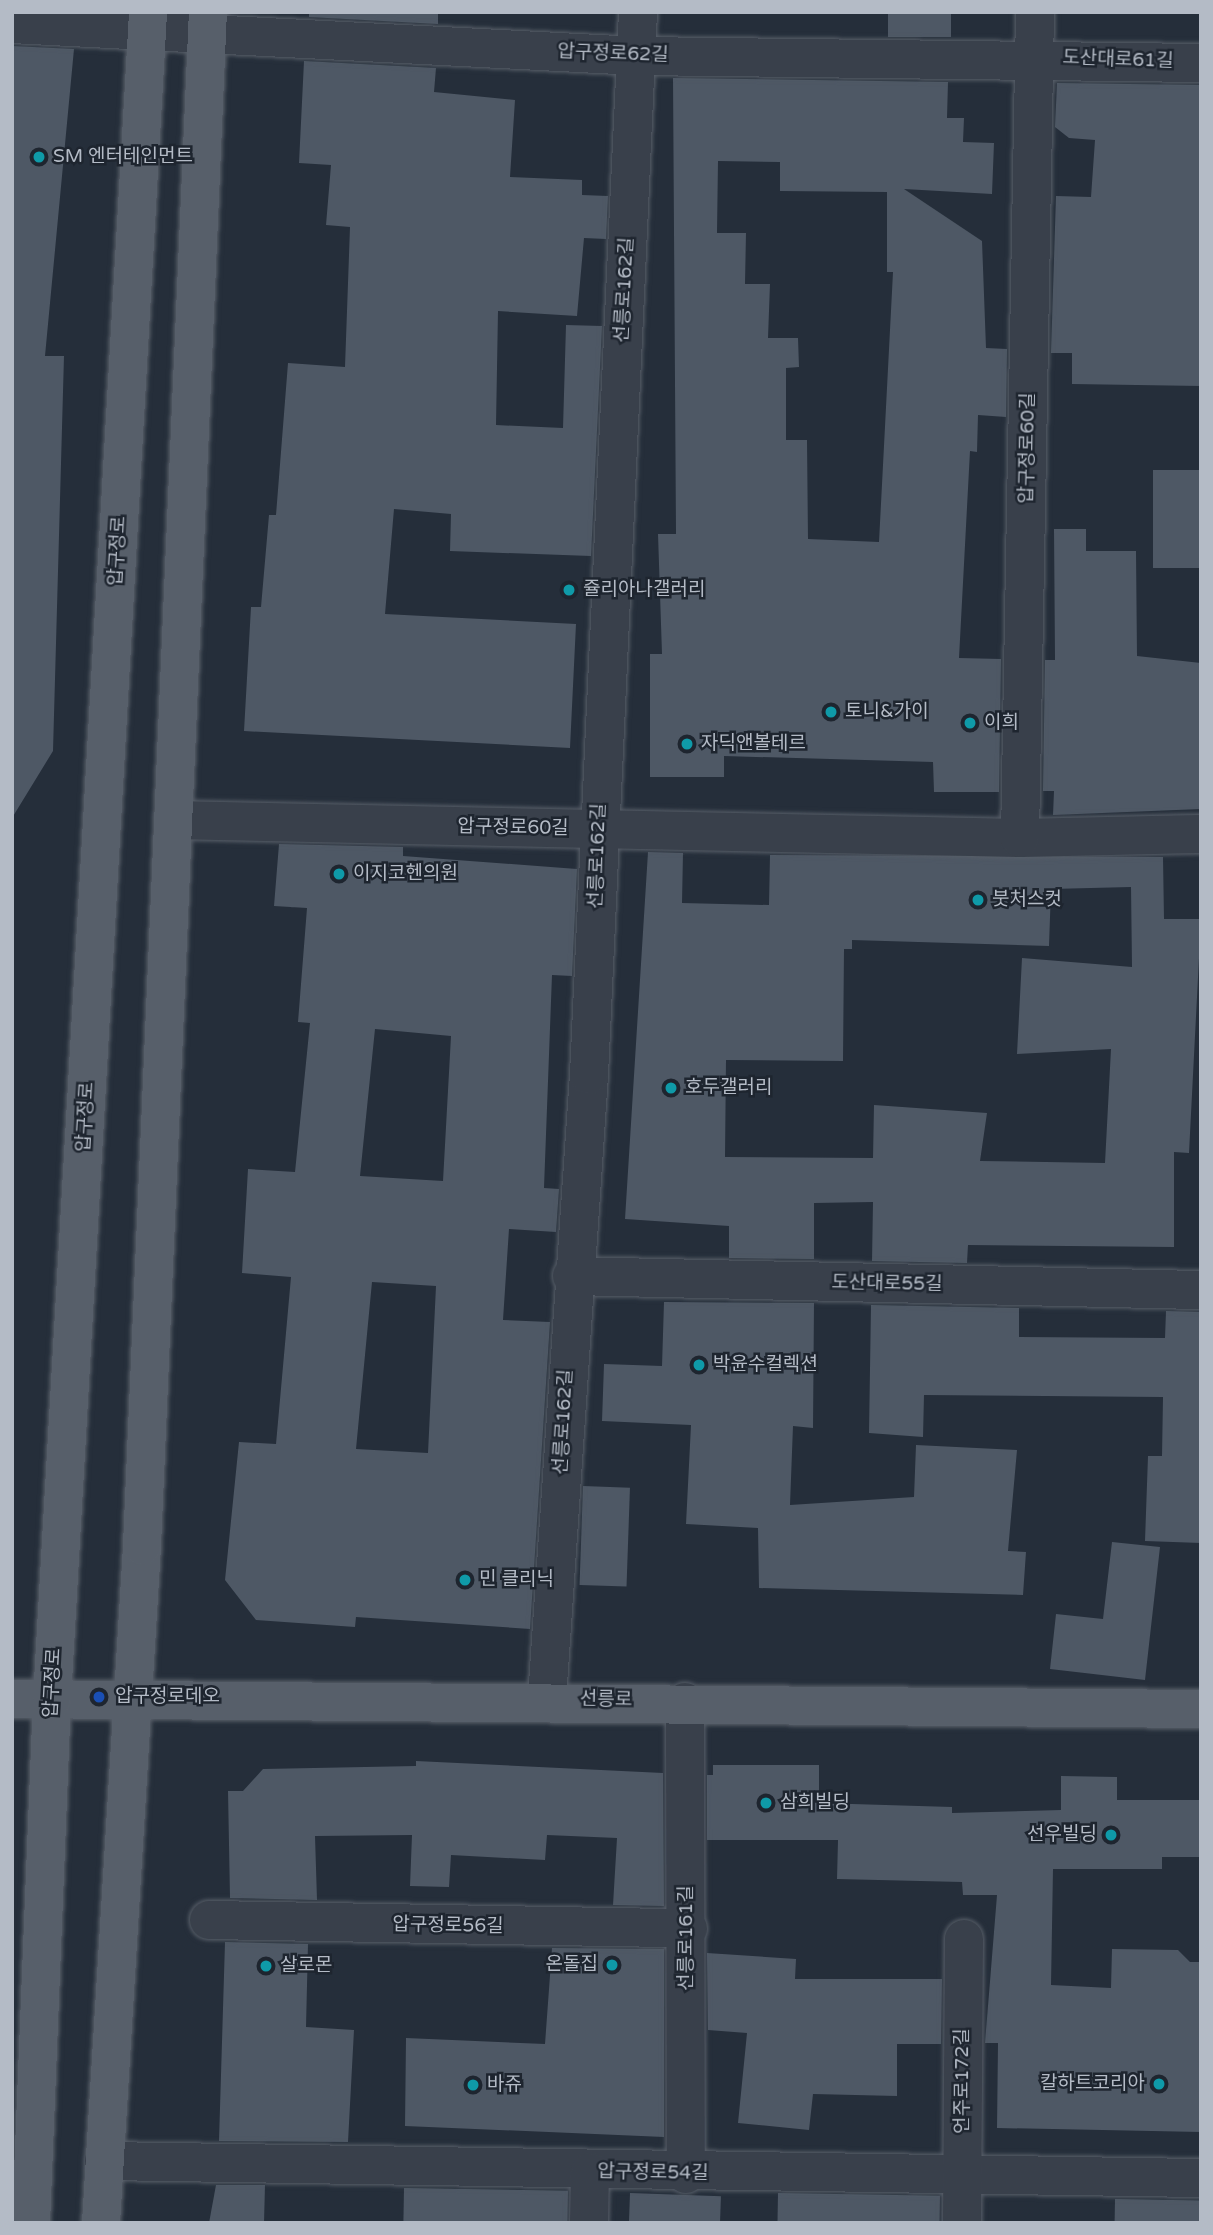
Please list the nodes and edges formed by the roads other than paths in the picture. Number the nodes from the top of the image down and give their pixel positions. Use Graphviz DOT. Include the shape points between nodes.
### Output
graph roads {
  1 [pos="638,12"];
  2 [pos="1035,12"];
  3 [pos="147,21"];
  4 [pos="208,23"];
  5 [pos="12,24"];
  6 [pos="637,56"];
  7 [pos="1034,58"];
  8 [pos="1201,63"];
  9 [pos="173,820"];
  10 [pos="599,830"];
  11 [pos="1201,834"];
  12 [pos="1020,838"];
  13 [pos="572,1276"];
  14 [pos="1201,1290"];
  15 [pos="129,1698"];
  16 [pos="12,1699"];
  17 [pos="52,1699"];
  18 [pos="547,1699"];
  19 [pos="685,1702"];
  20 [pos="1201,1709"];
  21 [pos="209,1920"];
  22 [pos="688,1928"];
  23 [pos="964,1939"];
  24 [pos="104,2161"];
  25 [pos="590,2172"];
  26 [pos="686,2174"];
  27 [pos="1201,2178"];
  28 [pos="962,2179"];
  29 [pos="31,2223"];
  30 [pos="101,2223"];
  31 [pos="590,2223"];
  32 [pos="962,2223"];
  1 -- 6 [label="street, 선릉로162길"];
  2 -- 7 [label="street"];
  3 -- 4 [label="street, 압구정로62길"];
  3 -- 5 [label="street, 압구정로62길"];
  3 -- 17 [label="main road, 압구정로"];
  4 -- 6 [label="street, 압구정로62길"];
  4 -- 9 [label="main road"];
  6 -- 7 [label="street, 압구정로62길"];
  6 -- 10 [label="street, 선릉로162길"];
  7 -- 8 [label="street, 도산대로61길"];
  7 -- 12 [label="street, 압구정로60길"];
  9 -- 10 [label="street, 압구정로60길"];
  9 -- 15 [label="main road" via="142,1546"];
  10 -- 12 [label="street, 압구정로60길"];
  10 -- 13 [label="street, 선릉로162길"];
  11 -- 12 [label="street, 압구정로60길"];
  13 -- 14 [label="street, 도산대로55길"];
  13 -- 18 [label="street, 선릉로162길"];
  15 -- 17 [label="main road, 선릉로"];
  15 -- 18 [label="main road, 선릉로"];
  15 -- 24 [label="main road"];
  16 -- 17 [label="main road, 선릉로"];
  17 -- 29 [label="main road, 압구정로"];
  18 -- 19 [label="main road, 선릉로"];
  19 -- 20 [label="main road, 선릉로"];
  19 -- 22 [label="street, 선릉로161길"];
  21 -- 22 [label="street, 압구정로56길"];
  22 -- 26 [label="street, 선릉로161길"];
  23 -- 28 [label="street, 언주로172길"];
  24 -- 25 [label="street, 압구정로54길"];
  24 -- 30 [label="main road"];
  25 -- 26 [label="street, 압구정로54길"];
  25 -- 31 [label="street"];
  26 -- 28 [label="street, 압구정로54길"];
  27 -- 28 [label="street, 압구정로54길"];
  28 -- 32 [label="street, 언주로172길"];
}
